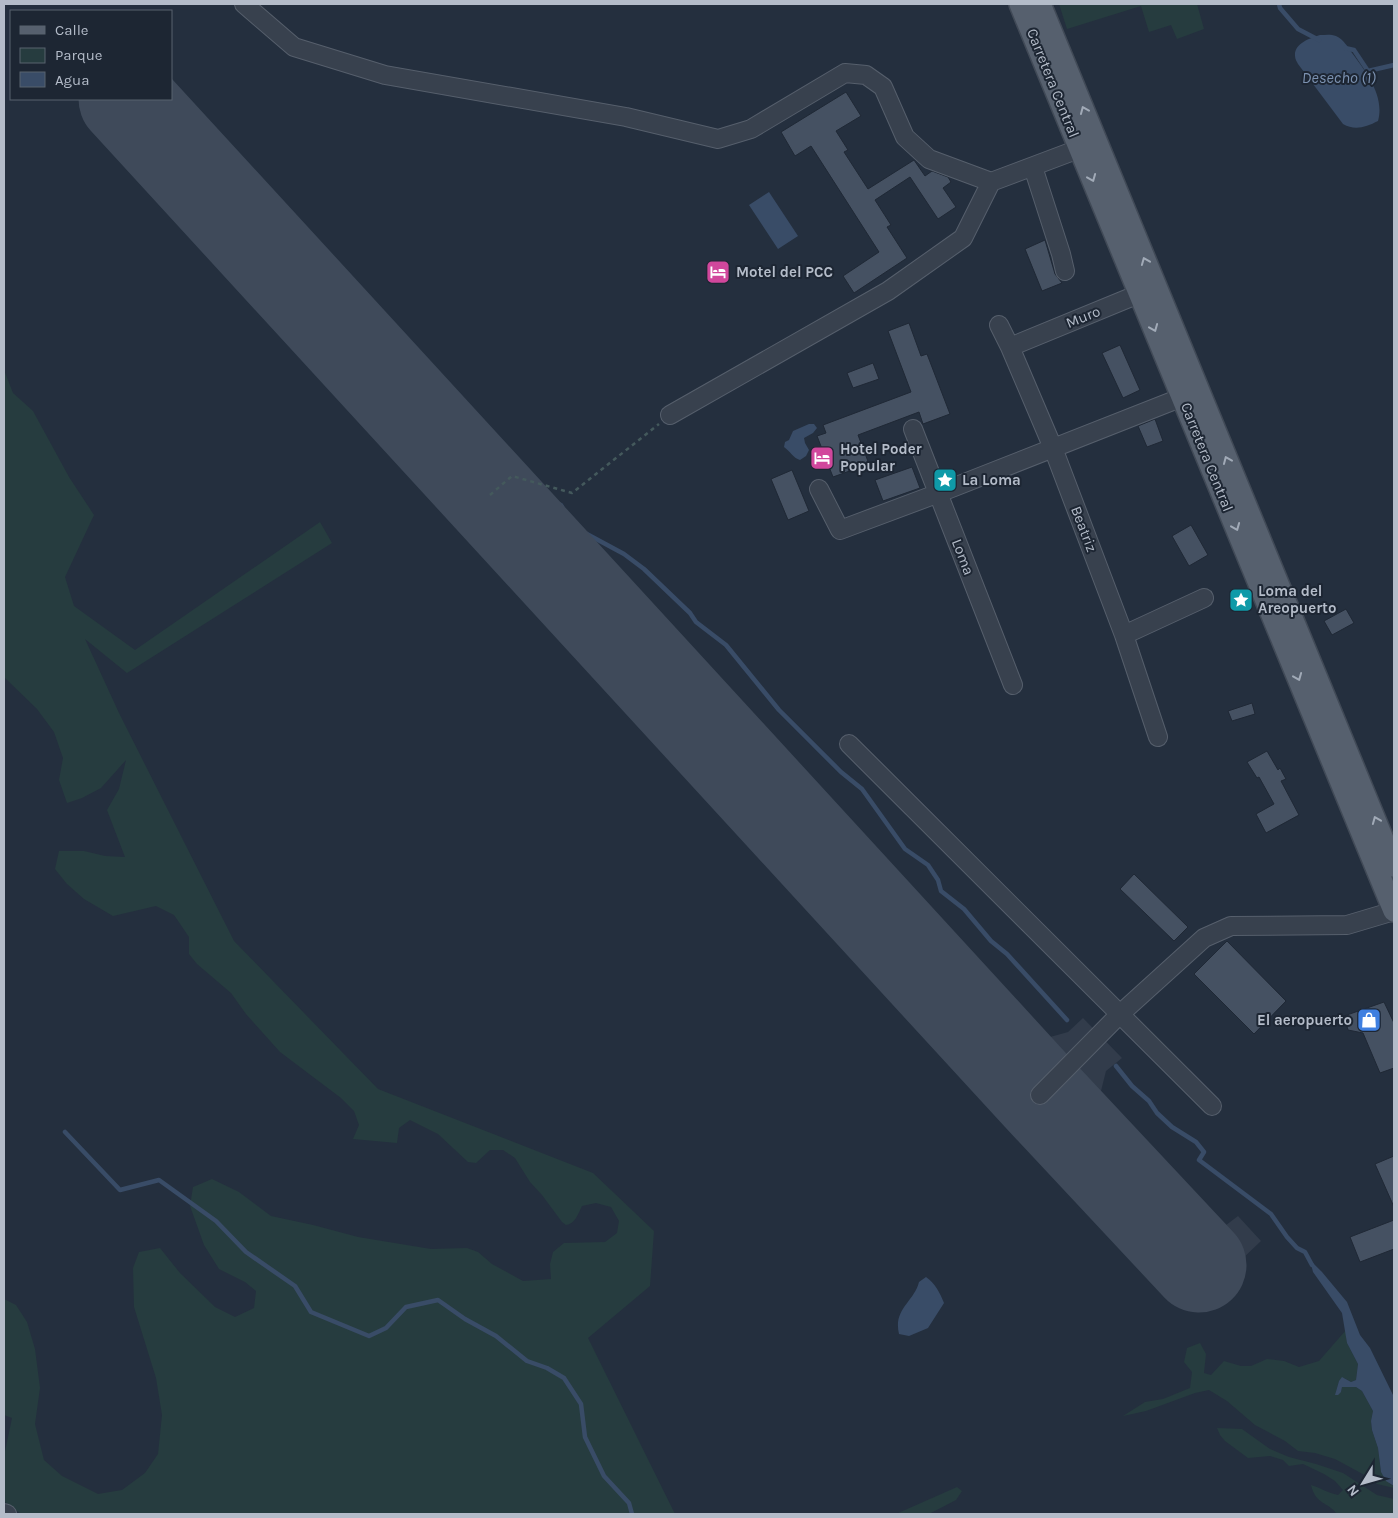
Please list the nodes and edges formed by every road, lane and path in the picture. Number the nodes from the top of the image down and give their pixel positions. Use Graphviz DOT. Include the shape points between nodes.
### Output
graph roads {
  1 [pos="244,4"];
  2 [pos="1020,4"];
  3 [pos="1040,4"];
  4 [pos="1088,145"];
  5 [pos="1032,167"];
  6 [pos="991,182"];
  7 [pos="1065,270"];
  8 [pos="1148,291"];
  9 [pos="999,325"];
  10 [pos="1010,346"];
  11 [pos="1190,394"];
  12 [pos="670,415"];
  13 [pos="914,429"];
  14 [pos="1053,448"];
  15 [pos="819,489"];
  16 [pos="939,493"];
  17 [pos="490,495"];
  18 [pos="1204,598"];
  19 [pos="1124,635"];
  20 [pos="1014,685"];
  21 [pos="1158,737"];
  22 [pos="849,744"];
  23 [pos="1394,866"];
  24 [pos="1394,911"];
  25 [pos="1119,1015"];
  26 [pos="1040,1095"];
  27 [pos="1212,1106"];
  28 [pos="4,1513"];
  29 [pos="7,1514"];
  1 -- 6 [label="street" via="294,47 385,75 626,117 718,139 751,129 845,73 866,75 883,87 905,138 929,159"];
  2 -- 4 [label="main road, Carretera Central"];
  4 -- 3 [label="main road, Carretera Central, one-way"];
  4 -- 5 [label="street"];
  4 -- 8 [label="main road, Carretera Central"];
  5 -- 6 [label="street"];
  5 -- 7 [label="street"];
  6 -- 12 [label="street" via="963,238 888,290"];
  8 -- 10 [label="street, Muro"];
  8 -- 11 [label="main road, Carretera Central"];
  9 -- 10 [label="street, Beatriz"];
  10 -- 14 [label="street, Beatriz"];
  11 -- 14 [label="street"];
  23 -- 11 [label="main road, Carretera Central, one-way"];
  11 -- 24 [label="main road, Carretera Central, one-way"];
  12 -- 17 [label="path" via="572,493 512,476"];
  13 -- 16 [label="street, Loma"];
  14 -- 16 [label="street"];
  14 -- 19 [label="street, Beatriz"];
  15 -- 16 [label="street" via="840,530"];
  16 -- 20 [label="street, Loma"];
  18 -- 19 [label="street"];
  19 -- 21 [label="street, Beatriz"];
  22 -- 25 [label="street"];
  24 -- 25 [label="street" via="1347,925 1231,926 1204,938"];
  25 -- 26 [label="street"];
  25 -- 27 [label="street"];
  28 -- 29 [label="street"];
}
